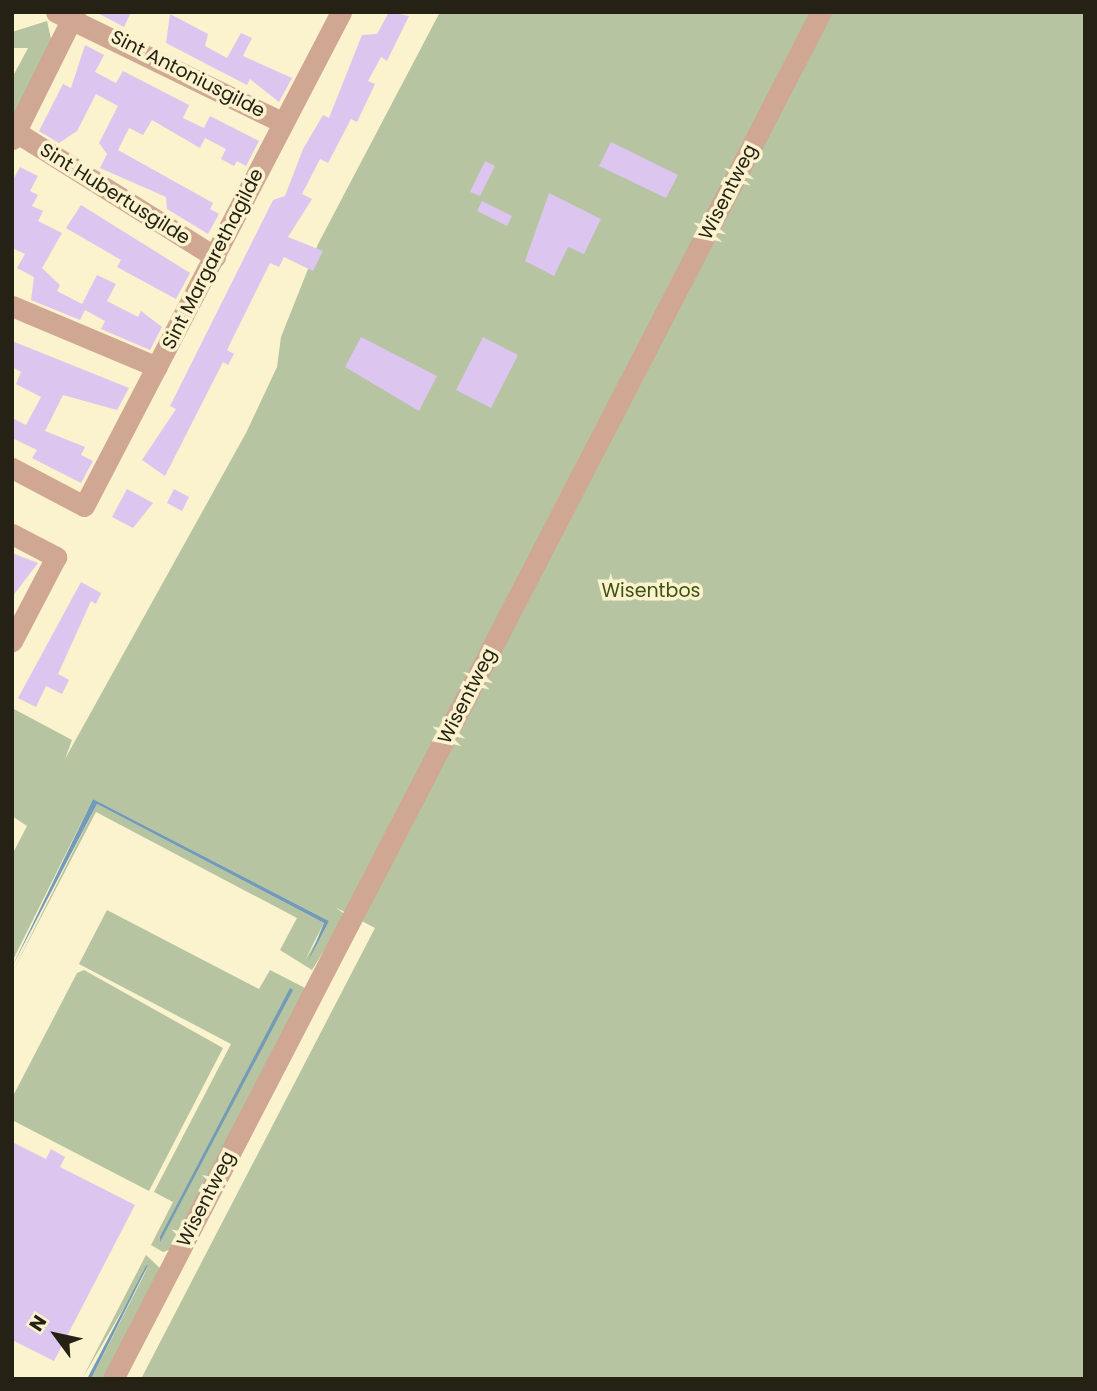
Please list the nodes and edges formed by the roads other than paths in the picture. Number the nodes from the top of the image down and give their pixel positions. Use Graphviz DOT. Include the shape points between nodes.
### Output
graph roads {
  1 [pos="341,12"];
  2 [pos="821,12"];
  3 [pos="67,15"];
  4 [pos="282,122"];
  5 [pos="14,135"];
  6 [pos="215,257"];
  7 [pos="12,306"];
  8 [pos="157,367"];
  9 [pos="12,468"];
  10 [pos="12,534"];
  11 [pos="12,640"];
  12 [pos="113,1379"];
  1 -- 4 [label="street, Sint Margarethagilde"];
  2 -- 12 [label="street, Wisentweg"];
  3 -- 4 [label="street, Sint Antoniusgilde"];
  3 -- 5 [label="street"];
  4 -- 6 [label="street, Sint Margarethagilde"];
  5 -- 6 [label="street, Sint Hubertusgilde"];
  6 -- 8 [label="street, Sint Margarethagilde"];
  7 -- 8 [label="street"];
  8 -- 9 [label="street, Sint Margarethagilde" via="84,506"];
  10 -- 11 [label="street" via="56,557"];
}
